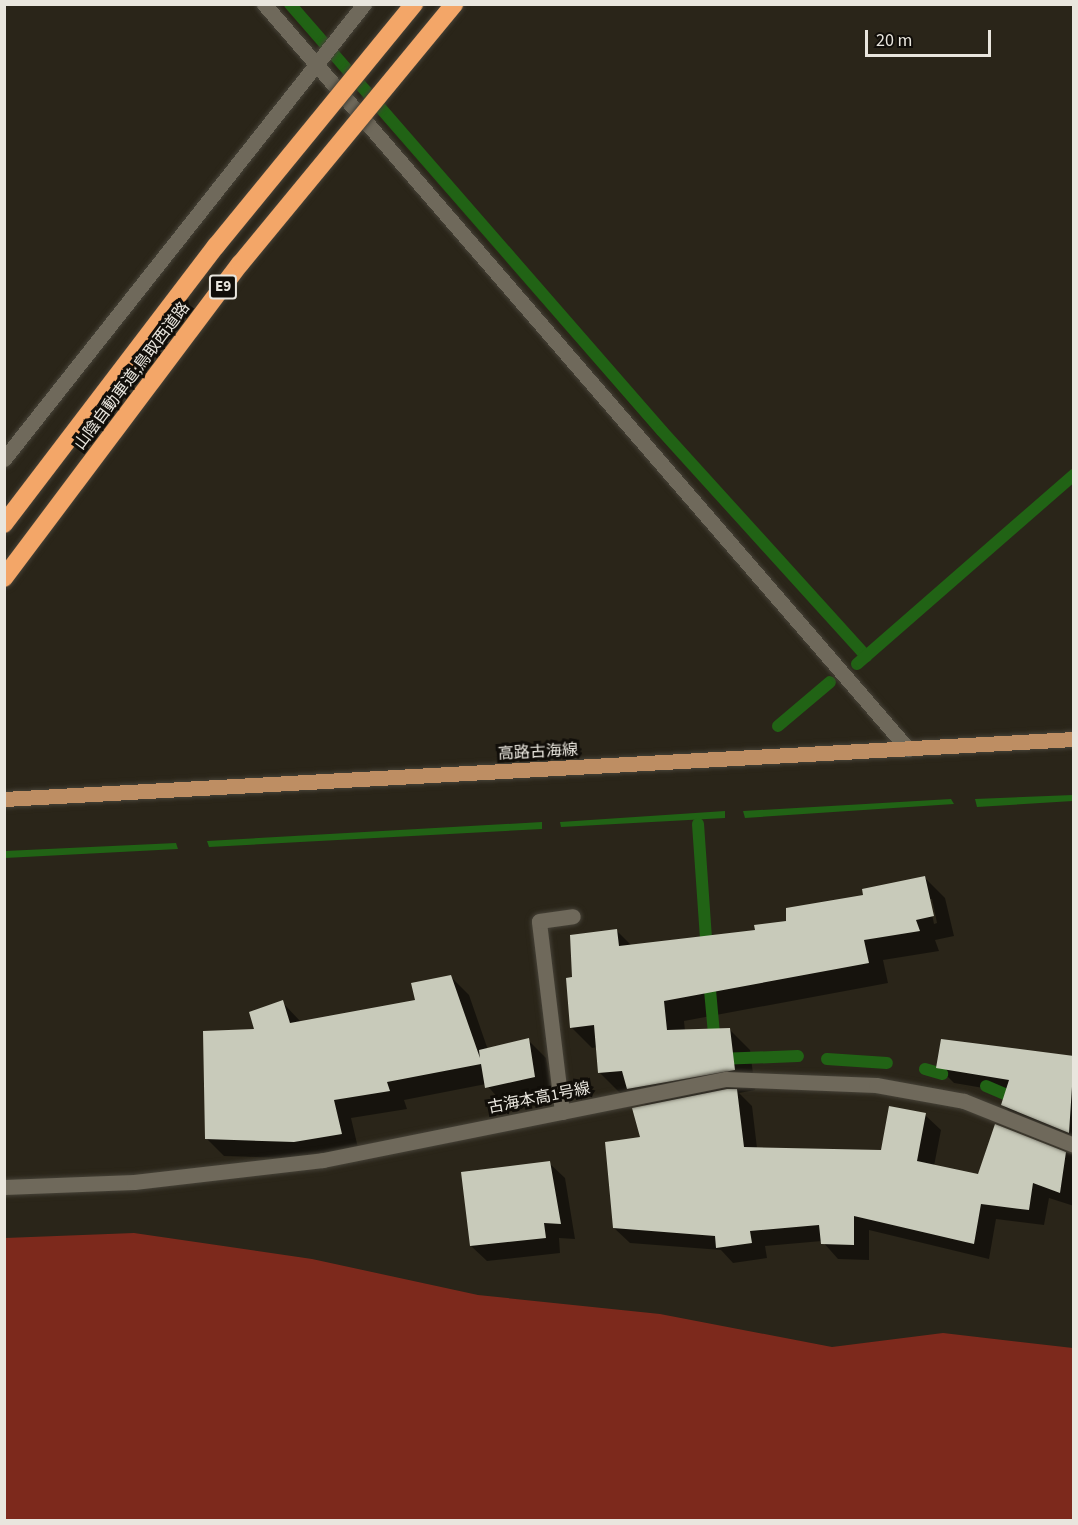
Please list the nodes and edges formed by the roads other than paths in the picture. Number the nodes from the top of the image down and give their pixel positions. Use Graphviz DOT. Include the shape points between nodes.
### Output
graph roads {
  1 [pos="264,4"];
  2 [pos="364,4"];
  3 [pos="414,4"];
  4 [pos="454,4"];
  5 [pos="315,63"];
  6 [pos="4,459"];
  7 [pos="4,524"];
  8 [pos="4,578"];
  9 [pos="1074,739"];
  10 [pos="908,749"];
  11 [pos="4,799"];
  12 [pos="573,916"];
  13 [pos="562,1112"];
  14 [pos="1074,1145"];
  15 [pos="4,1187"];
  1 -- 5 [label="street"];
  2 -- 5 [label="street"];
  3 -- 7 [label="highway, 山陰自動車道;鳥取西道路 / E9, bridge" via="216,246"];
  4 -- 8 [label="highway, 山陰自動車道;鳥取西道路 / E9, bridge" via="240,264"];
  5 -- 6 [label="street"];
  5 -- 10 [label="street"];
  9 -- 10 [label="main road, 高路古海線"];
  10 -- 11 [label="main road, 高路古海線"];
  12 -- 13 [label="street" via="539,921"];
  13 -- 14 [label="street, 古海本高1号線" via="726,1078 876,1085 964,1101"];
  13 -- 15 [label="street, 古海本高1号線" via="323,1160 134,1182"];
}
